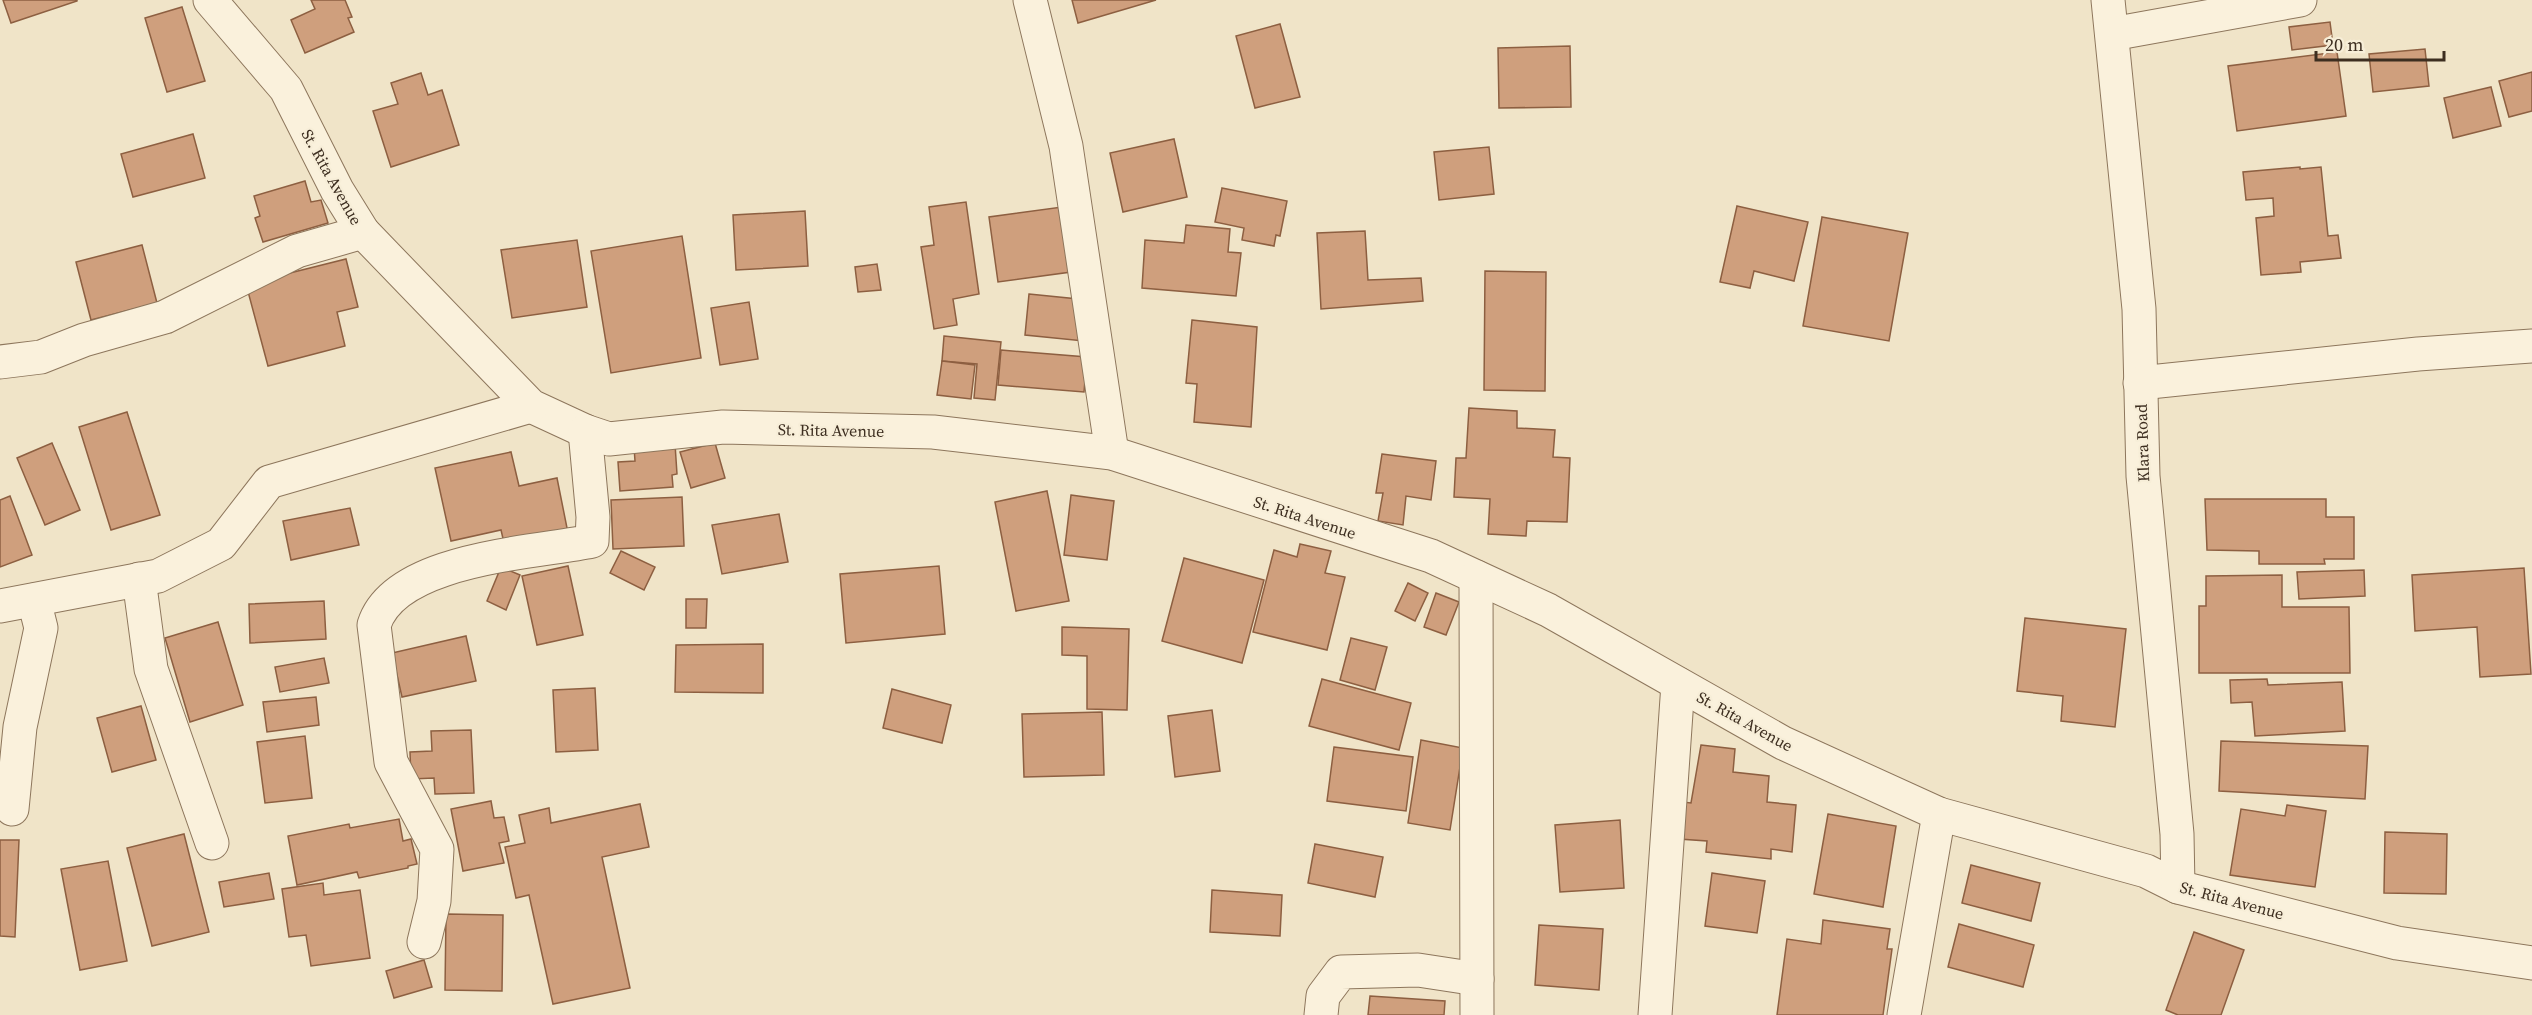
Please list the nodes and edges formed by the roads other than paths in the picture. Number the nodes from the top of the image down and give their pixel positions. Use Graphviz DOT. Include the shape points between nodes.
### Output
graph roads {
  1 [pos="210,0"];
  2 [pos="1030,0"];
  3 [pos="2108,0"];
  4 [pos="2300,0"];
  5 [pos="2112,34"];
  6 [pos="363,232"];
  7 [pos="2532,346"];
  8 [pos="0,362"];
  9 [pos="2140,382"];
  10 [pos="531,406"];
  11 [pos="585,431"];
  12 [pos="1112,453"];
  13 [pos="1476,577"];
  14 [pos="139,579"];
  15 [pos="34,600"];
  16 [pos="0,606"];
  17 [pos="1678,684"];
  18 [pos="12,808"];
  19 [pos="1939,814"];
  20 [pos="212,843"];
  21 [pos="2178,887"];
  22 [pos="424,942"];
  23 [pos="2532,963"];
  24 [pos="1477,979"];
  25 [pos="1321,1015"];
  26 [pos="1477,1015"];
  27 [pos="1655,1015"];
  28 [pos="1904,1015"];
  1 -- 6 [label="street, St. Rita Avenue" via="286,89"];
  2 -- 12 [label="street" via="1066,146"];
  3 -- 5 [label="street, Klara Road"];
  4 -- 5 [label="street"];
  5 -- 9 [label="street, Klara Road" via="2139,309"];
  6 -- 8 [label="street" via="297,251 165,317 41,357"];
  6 -- 10 [label="street, St. Rita Avenue"];
  7 -- 9 [label="street"];
  9 -- 21 [label="street, Klara Road" via="2143,477 2177,834"];
  10 -- 11 [label="street, St. Rita Avenue"];
  10 -- 14 [label="street" via="269,482 221,544 158,576"];
  11 -- 12 [label="street, St. Rita Avenue" via="609,439 723,427 933,432"];
  11 -- 22 [label="street" via="592,541 461,564 423,578 392,598 378,613 374,625 391,762 438,849 434,901"];
  12 -- 13 [label="street, St. Rita Avenue" via="1431,556"];
  13 -- 17 [label="street, St. Rita Avenue" via="1548,610"];
  13 -- 24 [label="street"];
  14 -- 15 [label="street"];
  14 -- 20 [label="street" via="151,669"];
  15 -- 16 [label="street"];
  15 -- 18 [label="street" via="41,628 20,727"];
  17 -- 19 [label="street, St. Rita Avenue" via="1783,743"];
  17 -- 27 [label="street"];
  19 -- 21 [label="street, St. Rita Avenue" via="2146,871"];
  19 -- 28 [label="street"];
  21 -- 23 [label="street, St. Rita Avenue" via="2397,944"];
  24 -- 25 [label="street" via="1418,970 1341,972 1323,996"];
  24 -- 26 [label="street"];
}
